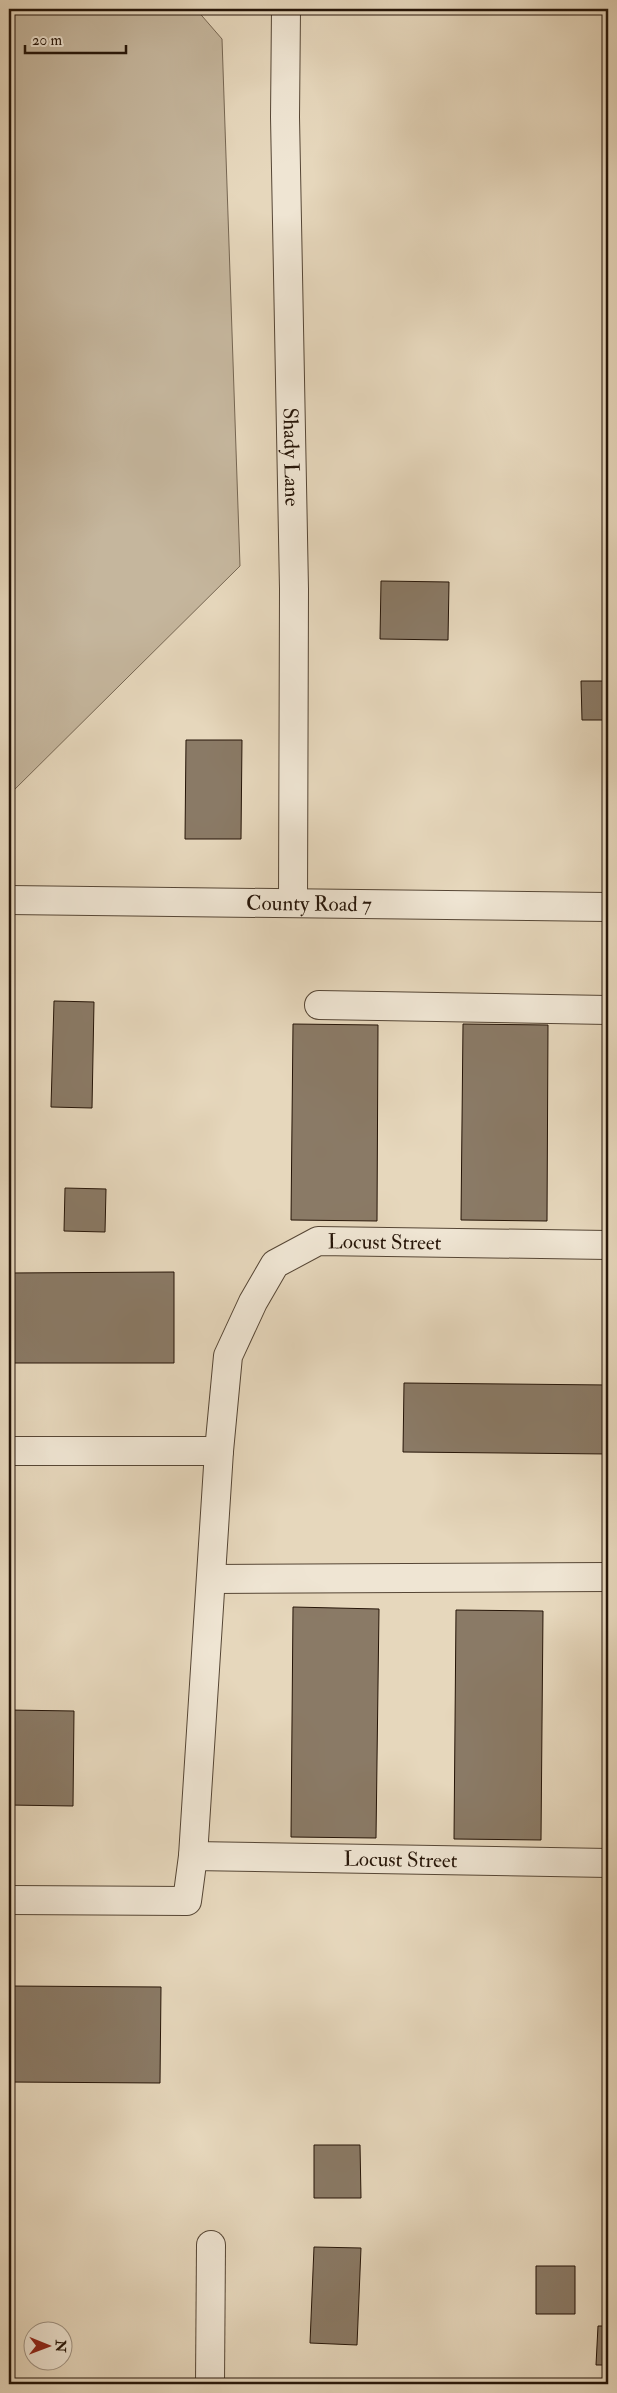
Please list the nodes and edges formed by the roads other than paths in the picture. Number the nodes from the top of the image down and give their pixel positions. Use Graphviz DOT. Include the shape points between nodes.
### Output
graph roads {
  1 [pos="286,9"];
  2 [pos="9,900"];
  3 [pos="293,903"];
  4 [pos="608,907"];
  5 [pos="318,1005"];
  6 [pos="608,1010"];
  7 [pos="608,1245"];
  8 [pos="9,1451"];
  9 [pos="219,1451"];
  10 [pos="608,1577"];
  11 [pos="212,1579"];
  12 [pos="193,1856"];
  13 [pos="608,1863"];
  14 [pos="9,1900"];
  15 [pos="211,2245"];
  16 [pos="210,2384"];
  1 -- 3 [label="street, Shady Lane" via="294,589"];
  2 -- 3 [label="street, County Road 7"];
  3 -- 4 [label="street, County Road 7"];
  5 -- 6 [label="street"];
  7 -- 9 [label="street, Locust Street" via="318,1240 275,1264 253,1302 228,1356"];
  8 -- 9 [label="street"];
  9 -- 11 [label="street, Locust Street"];
  10 -- 11 [label="street"];
  11 -- 12 [label="street, Locust Street"];
  12 -- 13 [label="street, Locust Street"];
  12 -- 14 [label="street, Locust Street" via="188,1901"];
  15 -- 16 [label="street"];
}
